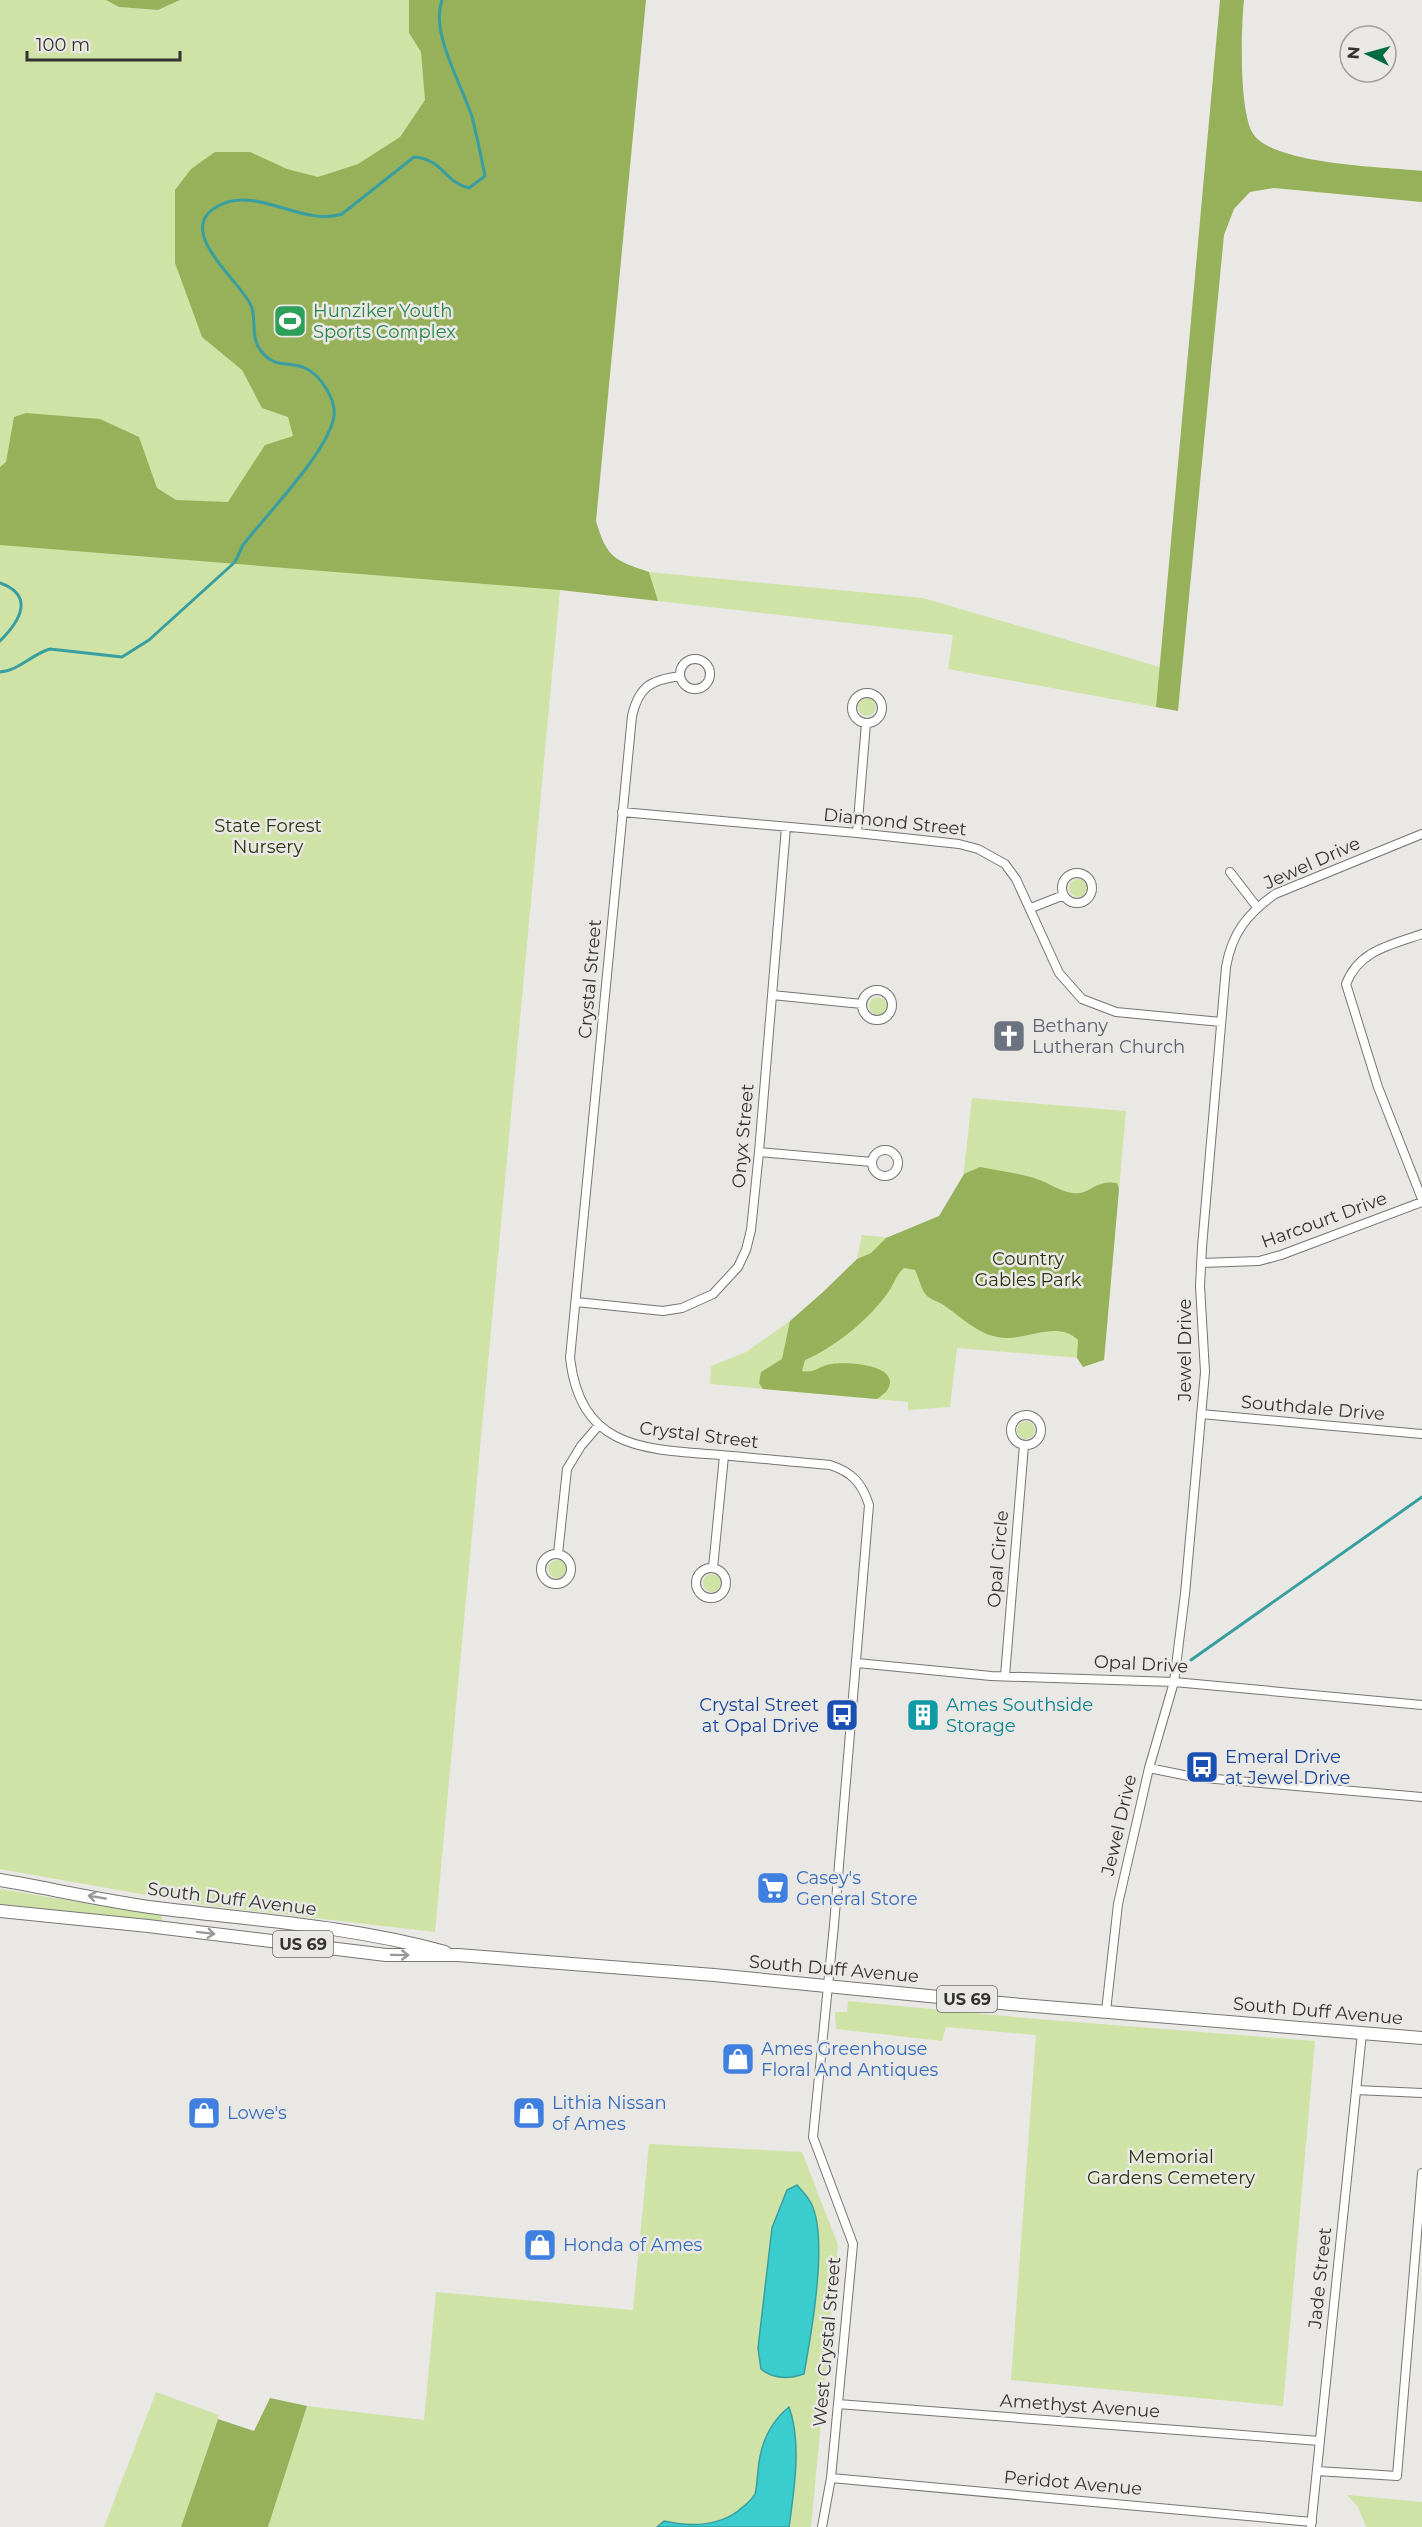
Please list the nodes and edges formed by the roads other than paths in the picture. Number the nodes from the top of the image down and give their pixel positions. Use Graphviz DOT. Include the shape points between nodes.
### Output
graph roads {
  1 [pos="680,676"];
  2 [pos="866,723"];
  3 [pos="622,812"];
  4 [pos="786,827"];
  5 [pos="856,833"];
  6 [pos="1422,834"];
  7 [pos="1230,872"];
  8 [pos="1064,895"];
  9 [pos="1257,907"];
  10 [pos="1031,908"];
  11 [pos="1422,934"];
  12 [pos="772,995"];
  13 [pos="862,1004"];
  14 [pos="1221,1022"];
  15 [pos="759,1152"];
  16 [pos="872,1162"];
  17 [pos="1422,1200"];
  18 [pos="1201,1263"];
  19 [pos="576,1302"];
  20 [pos="1201,1414"];
  21 [pos="599,1425"];
  22 [pos="1422,1434"];
  23 [pos="1024,1445"];
  24 [pos="724,1456"];
  25 [pos="558,1554"];
  26 [pos="713,1568"];
  27 [pos="857,1663"];
  28 [pos="1005,1676"];
  29 [pos="1174,1682"];
  30 [pos="1422,1705"];
  31 [pos="1149,1768"];
  32 [pos="1422,1797"];
  33 [pos="0,1880"];
  34 [pos="0,1911"];
  35 [pos="458,1955"];
  36 [pos="829,1987"];
  37 [pos="1106,2011"];
  38 [pos="1362,2033"];
  39 [pos="1422,2038"];
  40 [pos="1356,2090"];
  41 [pos="1422,2093"];
  42 [pos="1422,2173"];
  43 [pos="838,2404"];
  44 [pos="1320,2441"];
  45 [pos="1317,2470"];
  46 [pos="831,2478"];
  47 [pos="1311,2524"];
  48 [pos="822,2527"];
  1 -- 3 [label="street, Crystal Street" via="654,682 640,693 635,703"];
  2 -- 5 [label="street"];
  3 -- 4 [label="street, Diamond Street"];
  3 -- 19 [label="street, Crystal Street"];
  4 -- 5 [label="street, Diamond Street"];
  4 -- 12 [label="street, Onyx Street"];
  5 -- 10 [label="street, Diamond Street" via="959,844 992,855 1005,864"];
  6 -- 9 [label="street, Jewel Drive" via="1275,894"];
  7 -- 9 [label="street"];
  8 -- 10 [label="street"];
  9 -- 14 [label="street, Jewel Drive" via="1230,945"];
  10 -- 14 [label="street, Diamond Street" via="1059,973 1082,999 1116,1012"];
  11 -- 17 [label="street" via="1363,958 1352,969 1346,984 1378,1087"];
  12 -- 13 [label="street"];
  12 -- 15 [label="street, Onyx Street"];
  14 -- 18 [label="street, Jewel Drive"];
  15 -- 16 [label="street"];
  15 -- 19 [label="street, Onyx Street" via="746,1250 738,1267 713,1294 682,1308 663,1311"];
  17 -- 18 [label="street, Harcourt Drive" via="1281,1255"];
  18 -- 20 [label="street, Jewel Drive" via="1205,1372"];
  19 -- 21 [label="street, Crystal Street" via="570,1358 573,1380 579,1398"];
  20 -- 22 [label="street, Southdale Drive"];
  20 -- 29 [label="street, Jewel Drive"];
  21 -- 24 [label="street, Crystal Street" via="636,1446"];
  21 -- 25 [label="street" via="567,1469"];
  23 -- 28 [label="street, Opal Circle"];
  24 -- 26 [label="street"];
  24 -- 27 [label="street, Crystal Street" via="830,1465 850,1473 859,1482 869,1512"];
  27 -- 28 [label="street, Opal Drive"];
  27 -- 36 [label="street, Crystal Street"];
  28 -- 29 [label="street, Opal Drive"];
  29 -- 30 [label="street, Opal Drive"];
  29 -- 31 [label="street, Jewel Drive"];
  31 -- 32 [label="street" via="1193,1777"];
  31 -- 37 [label="street, Jewel Drive" via="1118,1904"];
  35 -- 33 [label="main road, South Duff Avenue / US 69, one-way" via="359,1934 154,1908"];
  34 -- 35 [label="main road, South Duff Avenue / US 69, one-way" via="386,1955"];
  35 -- 36 [label="main road, South Duff Avenue / US 69"];
  36 -- 37 [label="main road, South Duff Avenue / US 69"];
  36 -- 43 [label="street, West Crystal Street" via="813,2138 853,2244"];
  37 -- 38 [label="main road, South Duff Avenue / US 69"];
  38 -- 39 [label="main road, South Duff Avenue / US 69"];
  38 -- 40 [label="street, Jade Street"];
  40 -- 41 [label="street"];
  40 -- 44 [label="street, Jade Street"];
  42 -- 45 [label="street" via="1397,2476"];
  43 -- 44 [label="street, Amethyst Avenue"];
  43 -- 46 [label="street, West Crystal Street"];
  44 -- 45 [label="street, Jade Street"];
  45 -- 47 [label="street, Jade Street"];
  46 -- 47 [label="street, Peridot Avenue"];
  46 -- 48 [label="street, West Crystal Street"];
}
